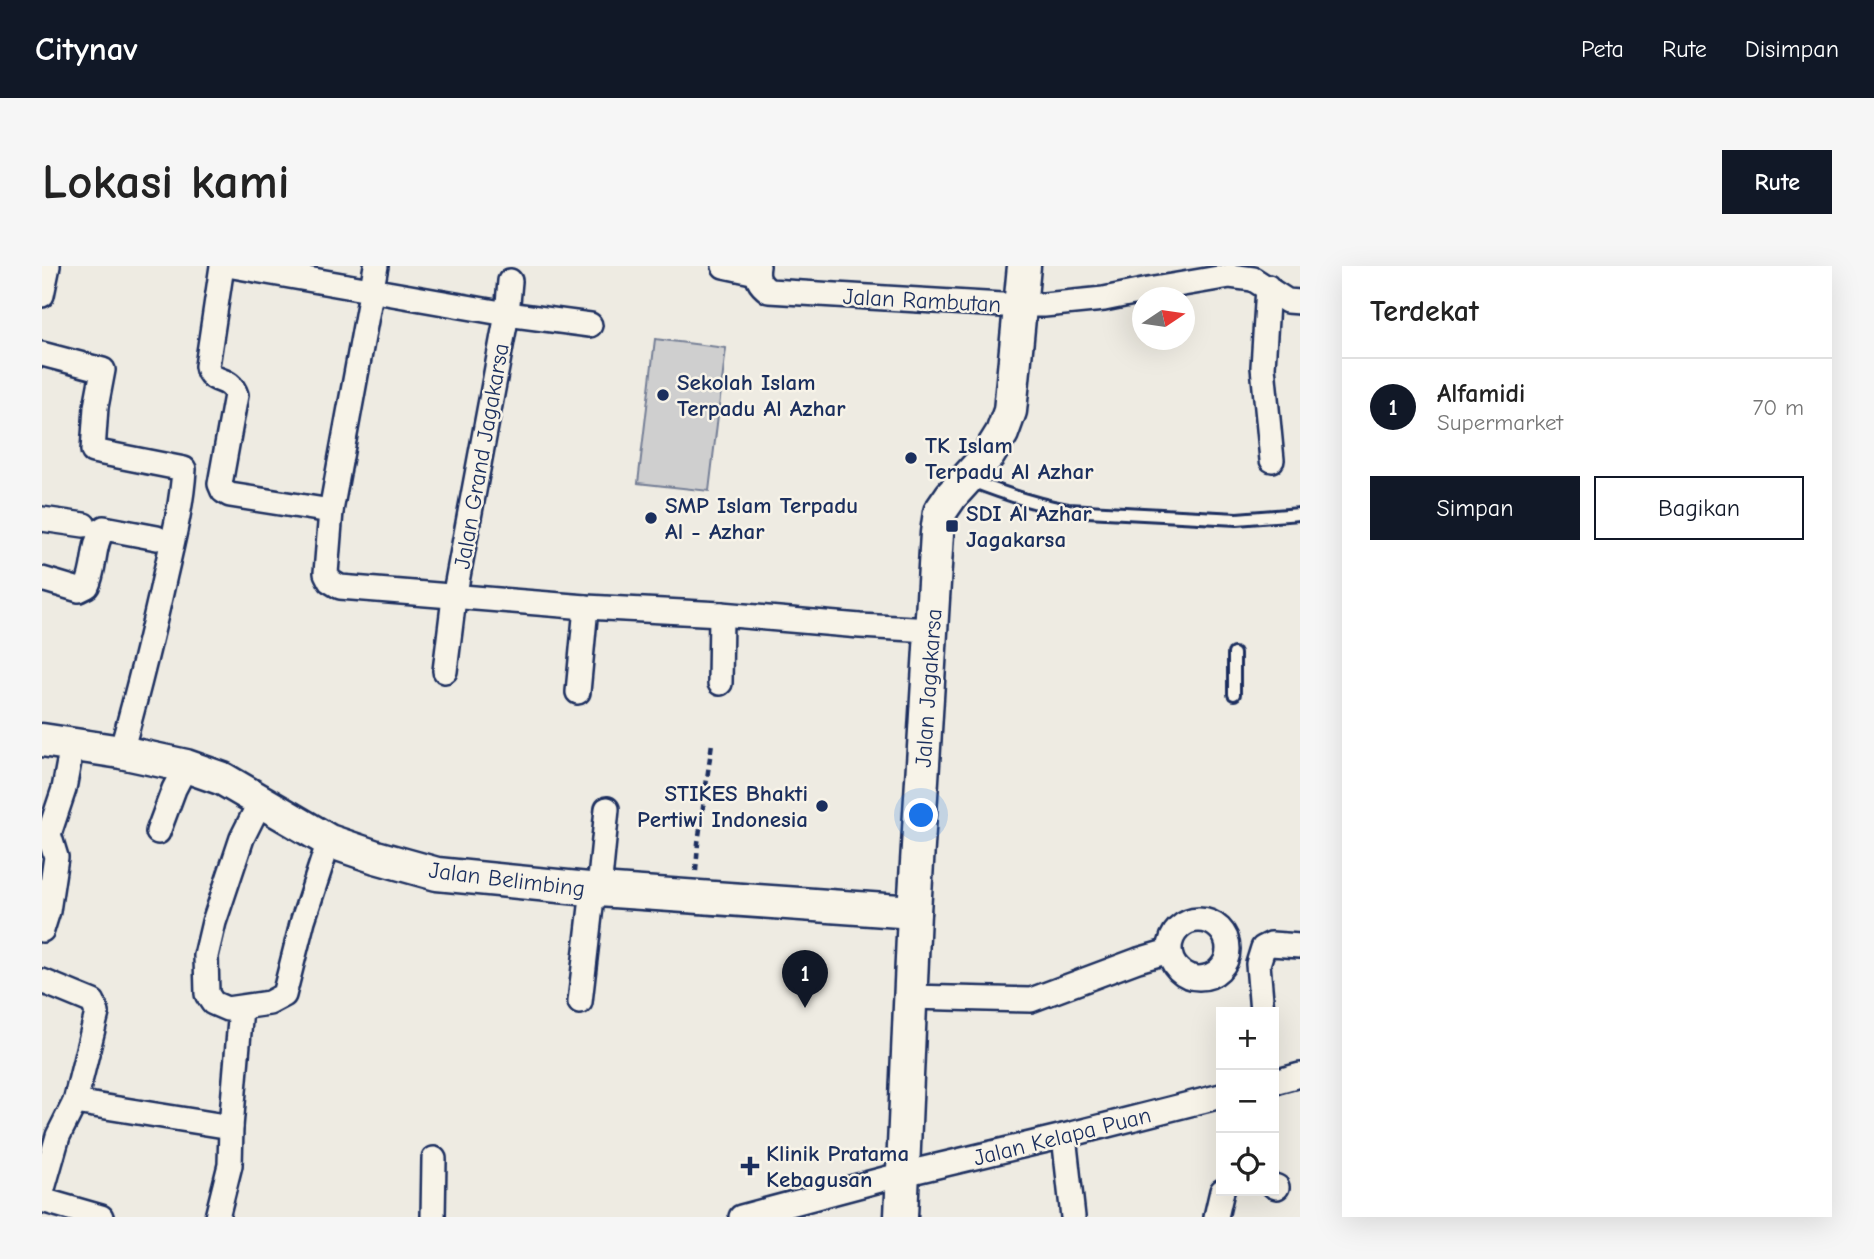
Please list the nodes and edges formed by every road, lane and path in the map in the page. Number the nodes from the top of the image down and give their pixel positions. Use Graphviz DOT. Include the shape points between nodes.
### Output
graph roads {
  1 [pos="48,266"];
  2 [pos="222,266"];
  3 [pos="233,266"];
  4 [pos="376,266"];
  5 [pos="724,266"];
  6 [pos="1024,266"];
  7 [pos="757,269"];
  8 [pos="510,281"];
  9 [pos="1268,287"];
  10 [pos="371,290"];
  11 [pos="42,295"];
  12 [pos="1300,302"];
  13 [pos="1021,305"];
  14 [pos="507,314"];
  15 [pos="590,325"];
  16 [pos="42,354"];
  17 [pos="1272,460"];
  18 [pos="967,479"];
  19 [pos="331,512"];
  20 [pos="1300,513"];
  21 [pos="42,519"];
  22 [pos="84,525"];
  23 [pos="157,538"];
  24 [pos="42,579"];
  25 [pos="454,598"];
  26 [pos="586,607"];
  27 [pos="721,614"];
  28 [pos="931,630"];
  29 [pos="1234,654"];
  30 [pos="445,671"];
  31 [pos="720,683"];
  32 [pos="578,692"];
  33 [pos="1234,694"];
  34 [pos="57,742"];
  35 [pos="712,743"];
  36 [pos="121,752"];
  37 [pos="186,766"];
  38 [pos="261,800"];
  39 [pos="607,809"];
  40 [pos="158,832"];
  41 [pos="329,841"];
  42 [pos="596,889"];
  43 [pos="695,897"];
  44 [pos="914,912"];
  45 [pos="42,930"];
  46 [pos="1300,946"];
  47 [pos="1169,951"];
  48 [pos="42,981"];
  49 [pos="910,997"];
  50 [pos="580,1002"];
  51 [pos="1262,1007"];
  52 [pos="241,1008"];
  53 [pos="1300,1075"];
  54 [pos="1279,1081"];
  55 [pos="1216,1098"];
  56 [pos="75,1102"];
  57 [pos="231,1127"];
  58 [pos="1064,1136"];
  59 [pos="434,1159"];
  60 [pos="903,1174"];
  61 [pos="42,1192"];
  62 [pos="1221,1196"];
  63 [pos="42,1200"];
  64 [pos="101,1217"];
  65 [pos="217,1217"];
  66 [pos="433,1217"];
  67 [pos="741,1217"];
  68 [pos="901,1217"];
  69 [pos="1073,1217"];
  70 [pos="1216,1217"];
  1 -- 11 [label="street"];
  2 -- 19 [label="street" via="208,372 227,382 236,395 220,484 223,491"];
  3 -- 10 [label="street, Jalan Grand Jagakarsa"];
  4 -- 10 [label="street, Jalan Grand Jagakarsa"];
  5 -- 7 [label="street"];
  6 -- 13 [label="main road, Jalan Jagakarsa"];
  7 -- 13 [label="street, Jalan Rambutan" via="759,284 769,291"];
  8 -- 14 [label="street, Jalan Grand Jagakarsa"];
  9 -- 12 [label="street" via="1287,300"];
  9 -- 13 [label="street" via="1253,279 1230,276 1079,303"];
  9 -- 17 [label="street" via="1263,367"];
  10 -- 14 [label="street, Jalan Grand Jagakarsa"];
  10 -- 19 [label="street, Jalan Grand Jagakarsa"];
  13 -- 18 [label="main road, Jalan Jagakarsa" via="1010,411 989,454"];
  14 -- 15 [label="street, Jalan Grand Jagakarsa"];
  14 -- 25 [label="street, Jalan Grand Jagakarsa"];
  16 -- 36 [label="street" via="103,370 93,451 184,469 183,495"];
  18 -- 20 [label="lane" via="1011,497 1068,509 1237,519"];
  18 -- 28 [label="main road, Jalan Jagakarsa" via="940,512"];
  19 -- 25 [label="street, Jalan Grand Jagakarsa" via="326,573 330,581 340,587"];
  21 -- 22 [label="street"];
  23 -- 24 [label="street" via="104,528 87,586 79,590"];
  25 -- 26 [label="street, Jalan Grand Jagakarsa"];
  25 -- 30 [label="street, Jalan Grand Jagakarsa"];
  26 -- 27 [label="street, Jalan Grand Jagakarsa"];
  26 -- 32 [label="street"];
  27 -- 28 [label="street, Jalan Grand Jagakarsa"];
  27 -- 31 [label="street"];
  28 -- 44 [label="main road, Jalan Jagakarsa"];
  29 -- 33 [label="lane"];
  34 -- 36 [label="main road, Jalan Belimbing"];
  34 -- 45 [label="street" via="64,789 49,834 56,858"];
  35 -- 43 [label="path"];
  36 -- 37 [label="main road, Jalan Belimbing"];
  37 -- 38 [label="main road, Jalan Belimbing"];
  37 -- 40 [label="street"];
  38 -- 41 [label="main road, Jalan Belimbing"];
  38 -- 52 [label="street" via="242,838 206,956 207,994 213,1003"];
  39 -- 42 [label="street"];
  41 -- 42 [label="main road, Jalan Belimbing" via="437,874"];
  41 -- 52 [label="street" via="284,995 270,1003"];
  42 -- 43 [label="main road, Jalan Belimbing"];
  42 -- 50 [label="street"];
  43 -- 44 [label="main road, Jalan Belimbing"];
  44 -- 49 [label="main road, Jalan Jagakarsa"];
  46 -- 51 [label="street" via="1271,944 1263,948 1258,964"];
  47 -- 49 [label="street" via="1031,1000"];
  48 -- 56 [label="street" via="93,1002 97,1013"];
  49 -- 60 [label="main road, Jalan Jagakarsa"];
  52 -- 57 [label="street"];
  53 -- 54 [label="street"];
  55 -- 58 [label="street, Jalan Kelapa Puan"];
  56 -- 57 [label="street"];
  56 -- 61 [label="street" via="58,1136"];
  57 -- 65 [label="street" via="230,1165"];
  58 -- 60 [label="street, Jalan Kelapa Puan"];
  58 -- 69 [label="street"];
  59 -- 66 [label="street"];
  60 -- 67 [label="street, Jalan Kelapa Puan"];
  60 -- 68 [label="main road, Jalan Jagakarsa"];
  62 -- 70 [label="street"];
  63 -- 64 [label="street"];
}
